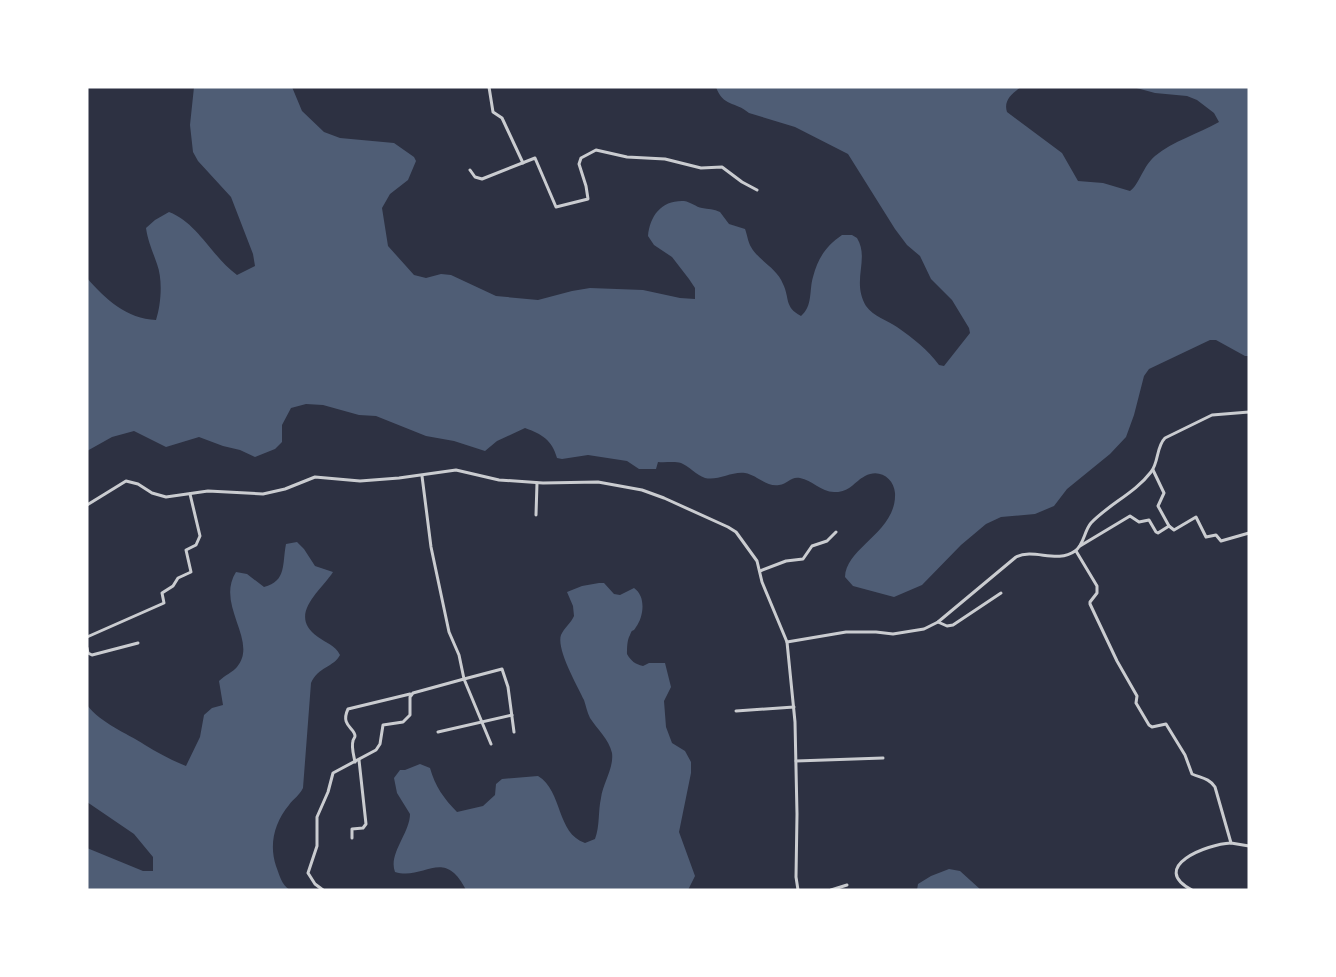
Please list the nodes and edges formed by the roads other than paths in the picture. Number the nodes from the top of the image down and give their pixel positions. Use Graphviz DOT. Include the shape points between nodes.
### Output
graph roads {
  1 [pos="489,87"];
  2 [pos="523,163"];
  3 [pos="470,170"];
  4 [pos="757,190"];
  5 [pos="1249,412"];
  6 [pos="1153,470"];
  7 [pos="422,476"];
  8 [pos="537,483"];
  9 [pos="190,494"];
  10 [pos="87,505"];
  11 [pos="536,515"];
  12 [pos="1169,526"];
  13 [pos="836,532"];
  14 [pos="1249,533"];
  15 [pos="1080,546"];
  16 [pos="1076,551"];
  17 [pos="760,571"];
  18 [pos="1000,593"];
  19 [pos="938,622"];
  20 [pos="87,637"];
  21 [pos="787,642"];
  22 [pos="138,643"];
  23 [pos="87,648"];
  24 [pos="464,679"];
  25 [pos="412,694"];
  26 [pos="794,706"];
  27 [pos="736,711"];
  28 [pos="512,715"];
  29 [pos="484,722"];
  30 [pos="438,732"];
  31 [pos="514,732"];
  32 [pos="491,744"];
  33 [pos="884,758"];
  34 [pos="357,761"];
  35 [pos="796,761"];
  36 [pos="352,838"];
  37 [pos="1232,843"];
  38 [pos="1249,846"];
  39 [pos="847,885"];
  40 [pos="323,890"];
  41 [pos="798,890"];
  42 [pos="831,890"];
  43 [pos="1192,890"];
  1 -- 2 [label="street" via="493,112 502,118"];
  2 -- 3 [label="street" via="482,179"];
  2 -- 4 [label="street" via="536,159 556,207 588,199 579,164 581,158 596,150 701,168 722,167"];
  5 -- 6 [label="street" via="1212,415 1165,438"];
  6 -- 12 [label="street" via="1164,493 1158,506"];
  6 -- 15 [label="street" via="1090,524"];
  7 -- 8 [label="street" via="456,470 489,479"];
  7 -- 9 [label="street" via="360,481 315,477 263,494"];
  7 -- 24 [label="street" via="431,547 449,632"];
  8 -- 11 [label="street"];
  8 -- 17 [label="street" via="597,482 664,498 736,532"];
  9 -- 10 [label="street" via="159,496 138,483 126,481"];
  9 -- 20 [label="street" via="200,537 196,546 186,550 191,572 162,593 165,603"];
  12 -- 14 [label="street" via="1173,530 1196,517 1206,537 1216,535 1221,541"];
  12 -- 15 [label="street" via="1158,533 1149,520 1139,522 1130,516"];
  13 -- 17 [label="street" via="827,541 812,546 803,559"];
  15 -- 16 [label="street"];
  16 -- 19 [label="street" via="1058,556 1016,557"];
  16 -- 37 [label="street" via="1097,586 1090,604 1137,696 1136,704 1151,727 1166,724 1192,774 1202,776 1215,787"];
  17 -- 21 [label="street"];
  18 -- 19 [label="street" via="953,625"];
  19 -- 21 [label="street" via="924,629 892,634 846,632"];
  21 -- 26 [label="street"];
  22 -- 23 [label="street" via="92,655"];
  24 -- 25 [label="street"];
  24 -- 28 [label="street" via="502,669"];
  24 -- 29 [label="street"];
  25 -- 34 [label="street" via="408,719 383,725 380,744 372,754"];
  25 -- 34 [label="street" via="348,709 345,716 347,726 354,732 352,742"];
  26 -- 27 [label="street"];
  26 -- 35 [label="street"];
  28 -- 29 [label="street"];
  28 -- 31 [label="street"];
  29 -- 30 [label="street"];
  29 -- 32 [label="street"];
  33 -- 35 [label="street"];
  34 -- 36 [label="street" via="366,824 352,829"];
  34 -- 40 [label="street" via="333,773 317,817 317,846 308,873"];
  35 -- 41 [label="street"];
  37 -- 38 [label="street"];
  37 -- 43 [label="street" via="1201,849 1180,864 1175,876"];
  39 -- 42 [label="street"];
}
